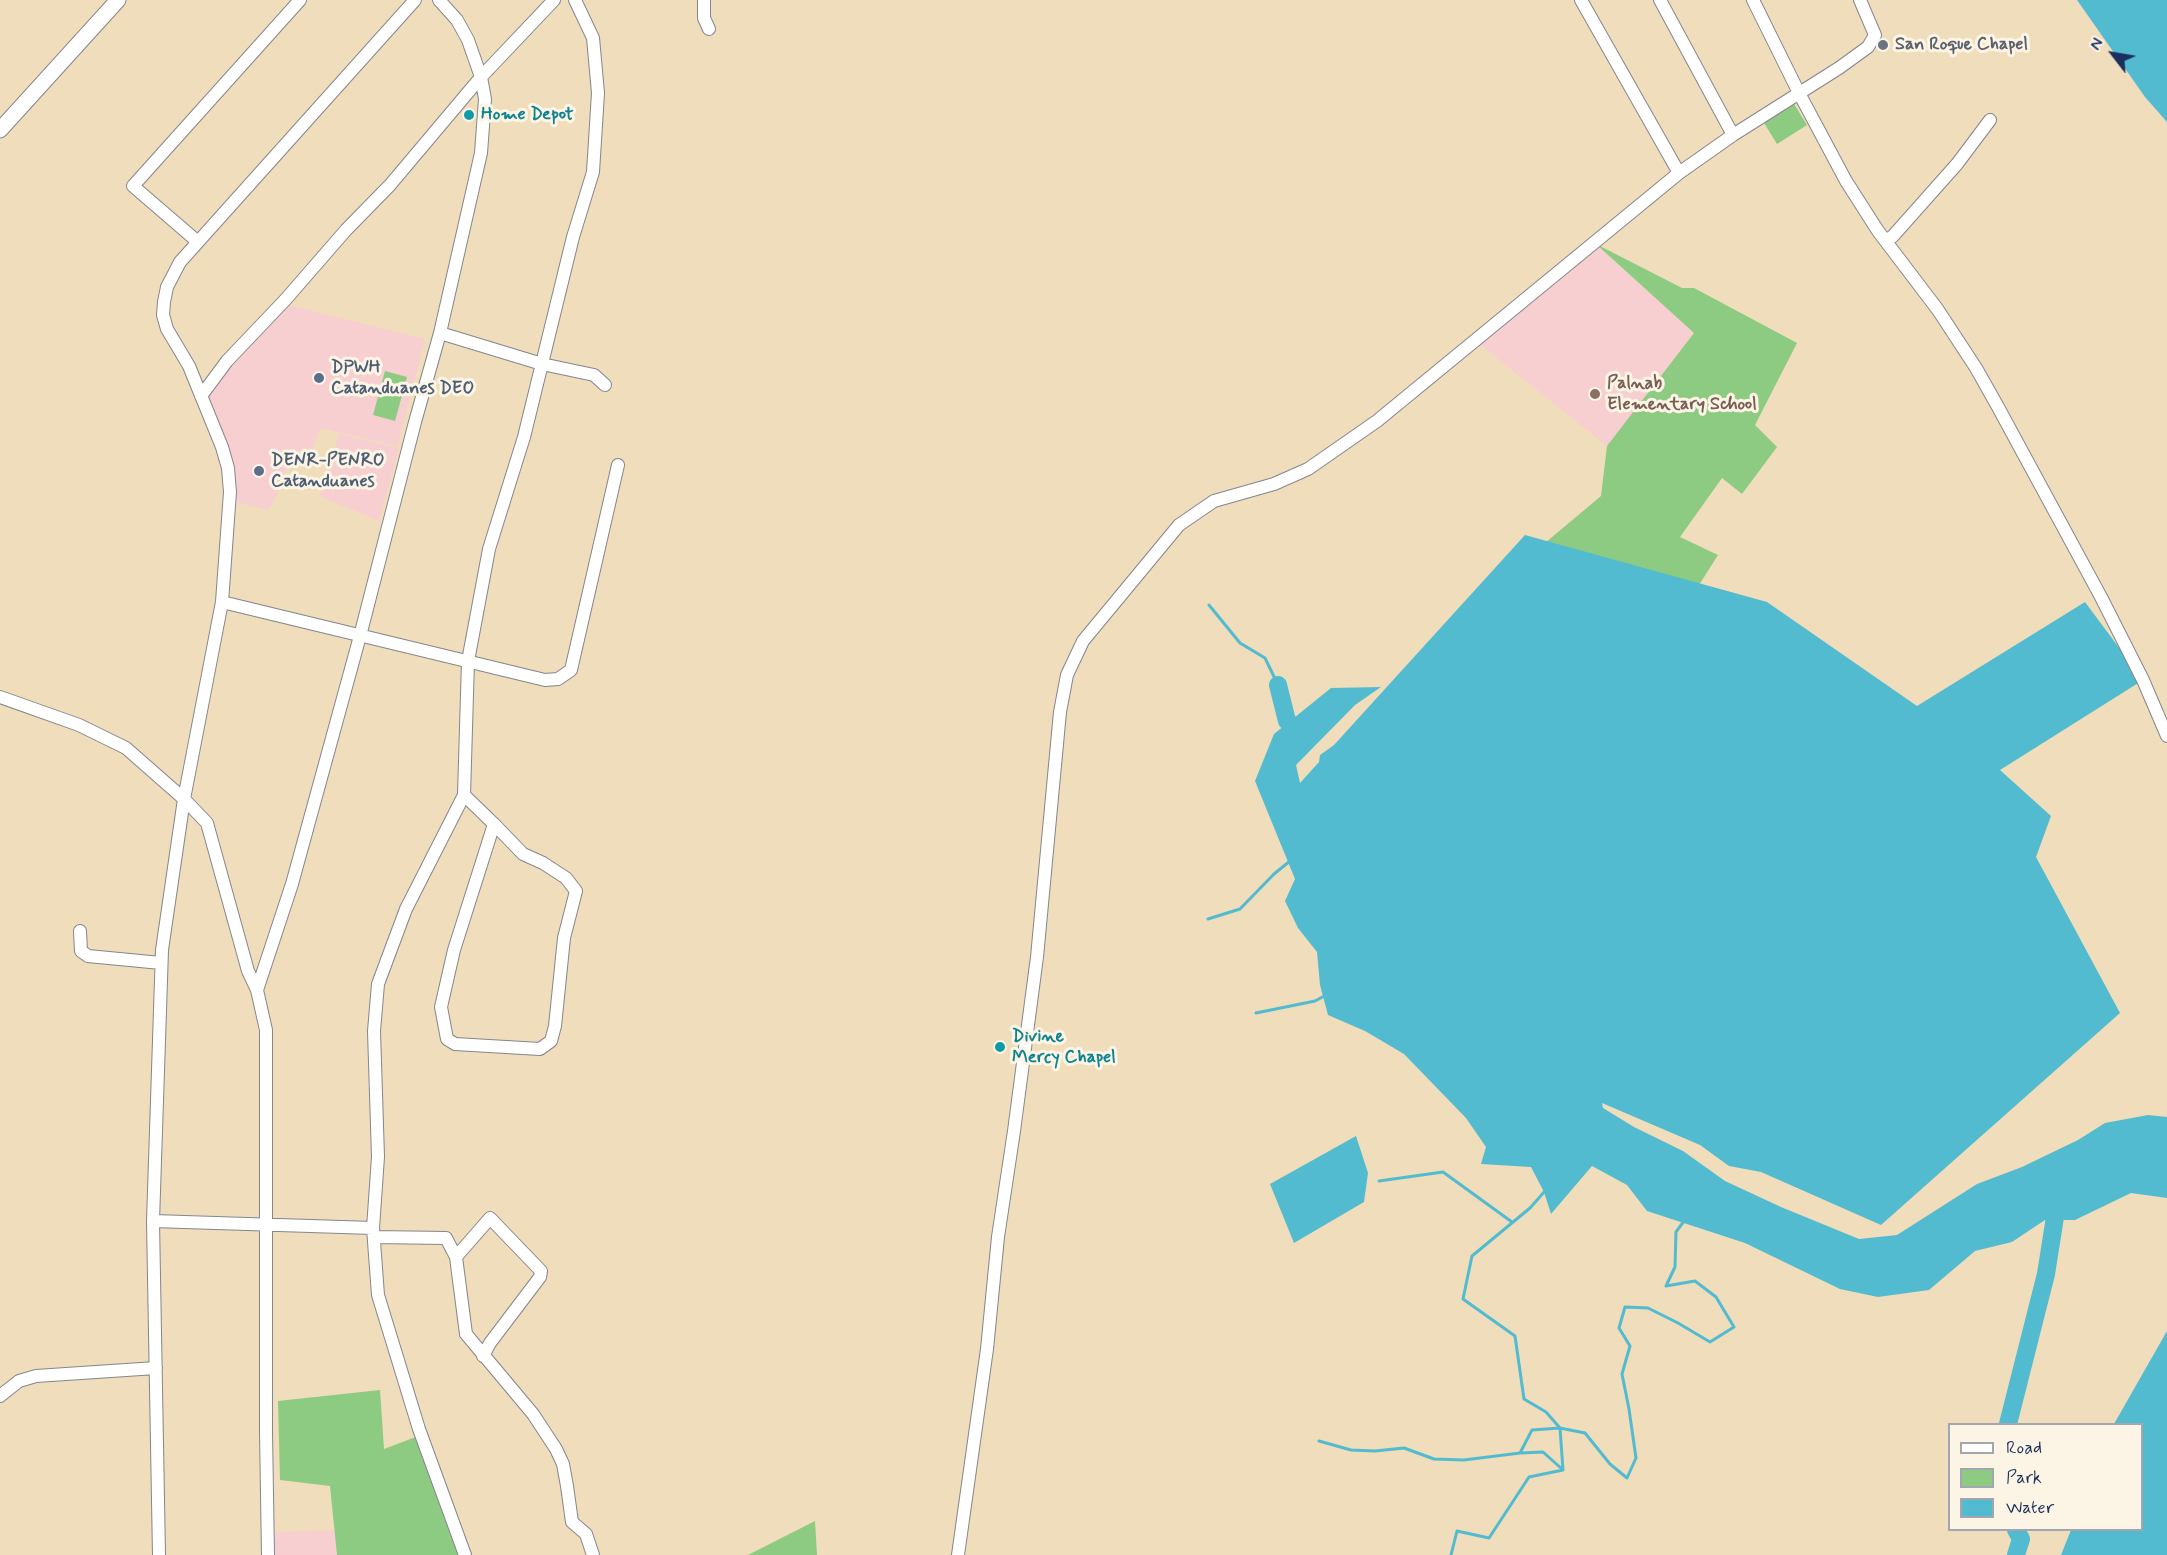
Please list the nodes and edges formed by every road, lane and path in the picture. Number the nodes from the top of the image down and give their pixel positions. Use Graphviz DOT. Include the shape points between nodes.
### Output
graph roads {
  1 [pos="118,0"];
  2 [pos="300,0"];
  3 [pos="415,0"];
  4 [pos="439,0"];
  5 [pos="554,0"];
  6 [pos="574,0"];
  7 [pos="704,0"];
  8 [pos="1581,0"];
  9 [pos="1660,0"];
  10 [pos="1753,0"];
  11 [pos="1860,0"];
  12 [pos="709,29"];
  13 [pos="481,77"];
  14 [pos="1799,93"];
  15 [pos="1990,120"];
  16 [pos="0,130"];
  17 [pos="1733,135"];
  18 [pos="1679,173"];
  19 [pos="1886,241"];
  20 [pos="198,242"];
  21 [pos="440,333"];
  22 [pos="542,364"];
  23 [pos="605,385"];
  24 [pos="201,396"];
  25 [pos="618,465"];
  26 [pos="222,602"];
  27 [pos="360,636"];
  28 [pos="468,661"];
  29 [pos="0,697"];
  30 [pos="2167,736"];
  31 [pos="464,795"];
  32 [pos="184,799"];
  33 [pos="494,824"];
  34 [pos="80,931"];
  35 [pos="161,963"];
  36 [pos="257,990"];
  37 [pos="153,1221"];
  38 [pos="265,1225"];
  39 [pos="373,1233"];
  40 [pos="456,1257"];
  41 [pos="483,1356"];
  42 [pos="156,1368"];
  43 [pos="0,1396"];
  44 [pos="159,1555"];
  45 [pos="268,1555"];
  46 [pos="465,1555"];
  47 [pos="593,1555"];
  48 [pos="958,1555"];
  1 -- 16 [label="main road"];
  2 -- 20 [label="street" via="133,186"];
  3 -- 20 [label="street"];
  4 -- 13 [label="street" via="468,40"];
  5 -- 13 [label="street"];
  6 -- 22 [label="street" via="593,39 598,93 593,172"];
  7 -- 12 [label="street" via="704,18"];
  8 -- 18 [label="street"];
  9 -- 17 [label="street"];
  10 -- 14 [label="street"];
  11 -- 14 [label="street" via="1875,35 1873,42"];
  13 -- 21 [label="street" via="485,99 481,153"];
  13 -- 24 [label="street" via="390,185 227,361"];
  14 -- 17 [label="street"];
  14 -- 19 [label="street" via="1846,181"];
  15 -- 19 [label="street" via="1957,164"];
  17 -- 18 [label="street"];
  18 -- 48 [label="street" via="1377,421 1308,469 1274,484 1214,501 1179,525 1083,641 1066,675 1060,712 1036,957"];
  19 -- 30 [label="street" via="1982,378 2101,597"];
  20 -- 24 [label="street" via="172,273 163,315"];
  21 -- 22 [label="street"];
  21 -- 27 [label="street"];
  22 -- 23 [label="street" via="594,375"];
  22 -- 28 [label="street" via="489,549"];
  24 -- 26 [label="street" via="228,468 230,492"];
  25 -- 28 [label="street" via="571,669 558,680 545,680"];
  26 -- 27 [label="street"];
  26 -- 32 [label="street"];
  27 -- 28 [label="street"];
  27 -- 36 [label="street" via="292,884"];
  28 -- 31 [label="street"];
  29 -- 32 [label="street" via="79,725 126,748"];
  31 -- 33 [label="street"];
  31 -- 39 [label="street" via="406,909 378,984 374,1032 378,1157"];
  32 -- 35 [label="street"];
  32 -- 36 [label="street" via="207,824 248,971"];
  33 -- 33 [label="street" via="454,950 441,1007 447,1039 455,1044 540,1049 551,1041 555,1026 564,938 576,891 566,878 523,854"];
  34 -- 35 [label="street" via="81,951 88,956"];
  35 -- 37 [label="street"];
  36 -- 38 [label="street" via="266,1030"];
  37 -- 38 [label="street"];
  37 -- 42 [label="street"];
  38 -- 39 [label="street"];
  38 -- 45 [label="street"];
  39 -- 40 [label="street" via="446,1238"];
  39 -- 46 [label="street" via="378,1295 419,1430"];
  40 -- 41 [label="street" via="466,1334"];
  40 -- 41 [label="street" via="490,1218 541,1271"];
  41 -- 47 [label="street" via="533,1414 556,1449 572,1522 586,1534"];
  42 -- 43 [label="street" via="36,1376 19,1381"];
  42 -- 44 [label="street"];
}
